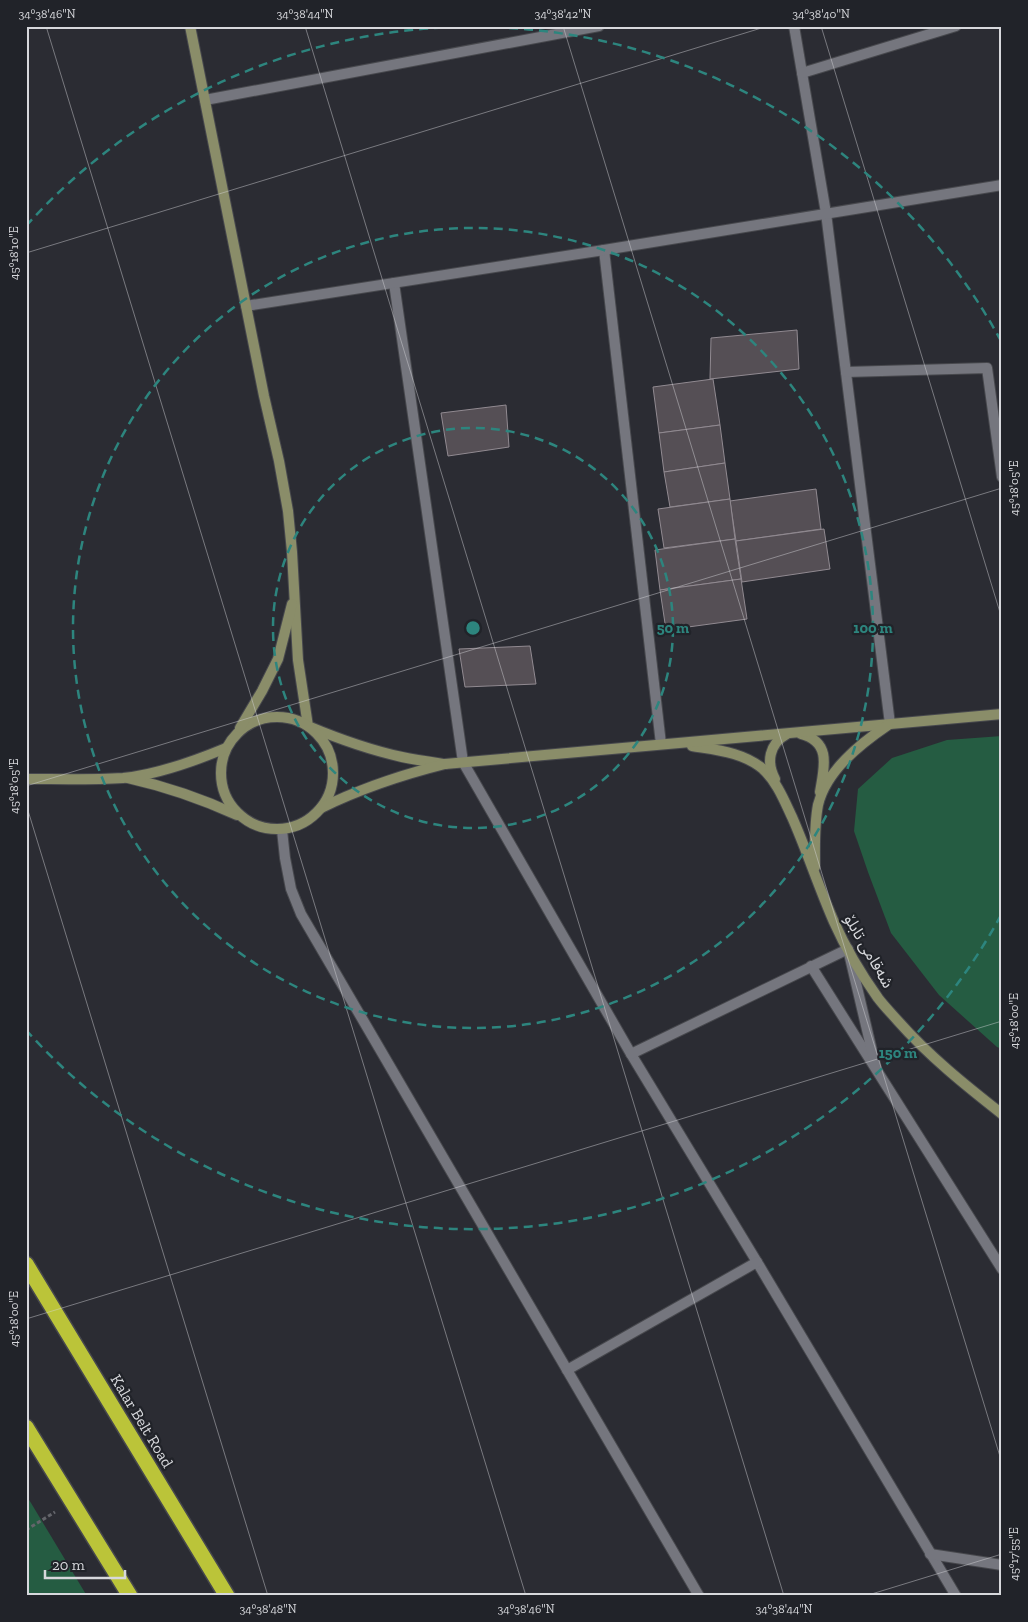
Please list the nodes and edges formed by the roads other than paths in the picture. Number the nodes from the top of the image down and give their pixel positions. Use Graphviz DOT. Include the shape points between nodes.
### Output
graph roads {
  1 [pos="190,26"];
  2 [pos="599,26"];
  3 [pos="794,26"];
  4 [pos="956,26"];
  5 [pos="802,73"];
  6 [pos="205,100"];
  7 [pos="1002,186"];
  8 [pos="826,213"];
  9 [pos="604,250"];
  10 [pos="394,283"];
  11 [pos="246,306"];
  12 [pos="846,372"];
  13 [pos="1002,477"];
  14 [pos="295,591"];
  15 [pos="1002,714"];
  16 [pos="890,724"];
  17 [pos="308,726"];
  18 [pos="237,733"];
  19 [pos="792,733"];
  20 [pos="676,743"];
  21 [pos="661,744"];
  22 [pos="226,748"];
  23 [pos="463,762"];
  24 [pos="445,764"];
  25 [pos="124,778"];
  26 [pos="26,779"];
  27 [pos="781,792"];
  28 [pos="819,803"];
  29 [pos="321,808"];
  30 [pos="240,816"];
  31 [pos="282,830"];
  32 [pos="814,873"];
  33 [pos="848,949"];
  34 [pos="811,966"];
  35 [pos="630,1054"];
  36 [pos="876,1068"];
  37 [pos="1002,1114"];
  38 [pos="757,1262"];
  39 [pos="26,1264"];
  40 [pos="1002,1269"];
  41 [pos="567,1370"];
  42 [pos="26,1426"];
  43 [pos="930,1554"];
  44 [pos="1002,1565"];
  45 [pos="130,1596"];
  46 [pos="227,1596"];
  47 [pos="699,1596"];
  48 [pos="956,1596"];
  1 -- 6 [label="main road"];
  2 -- 6 [label="street"];
  3 -- 5 [label="street"];
  4 -- 5 [label="street"];
  5 -- 8 [label="street"];
  6 -- 11 [label="main road"];
  7 -- 8 [label="street"];
  8 -- 9 [label="street"];
  8 -- 12 [label="street"];
  9 -- 10 [label="street"];
  9 -- 21 [label="street"];
  10 -- 11 [label="street"];
  10 -- 23 [label="street"];
  11 -- 14 [label="main road" via="280,462"];
  12 -- 13 [label="street" via="987,368"];
  12 -- 16 [label="street"];
  14 -- 17 [label="main road" via="298,660"];
  14 -- 18 [label="main road" via="278,659"];
  15 -- 16 [label="main road"];
  16 -- 19 [label="main road"];
  16 -- 28 [label="main road" via="844,762"];
  17 -- 18 [label="main road" via="291,719 272,717 253,722"];
  17 -- 24 [label="main road" via="372,749"];
  17 -- 29 [label="main road" via="322,740 331,757 332,784"];
  18 -- 22 [label="main road"];
  19 -- 20 [label="main road"];
  19 -- 27 [label="main road" via="782,736 769,758"];
  19 -- 28 [label="main road" via="816,740 823,752"];
  20 -- 21 [label="main road"];
  20 -- 27 [label="main road" via="740,755 763,769"];
  21 -- 23 [label="main road"];
  22 -- 25 [label="main road" via="194,761"];
  22 -- 30 [label="main road" via="221,766 222,786"];
  23 -- 24 [label="main road"];
  23 -- 35 [label="street"];
  24 -- 29 [label="main road" via="382,782"];
  25 -- 26 [label="main road"];
  25 -- 30 [label="main road" via="176,790"];
  27 -- 32 [label="main road, شەقامی تابلۆ"];
  28 -- 32 [label="main road"];
  29 -- 31 [label="main road" via="300,825"];
  30 -- 31 [label="main road" via="264,829"];
  31 -- 41 [label="street" via="291,889 301,914"];
  32 -- 33 [label="main road, شەقامی تابلۆ"];
  33 -- 34 [label="street"];
  33 -- 36 [label="street"];
  33 -- 37 [label="main road, شەقامی تابلۆ" via="879,1000 917,1043"];
  34 -- 35 [label="street"];
  34 -- 36 [label="street"];
  35 -- 38 [label="street"];
  36 -- 40 [label="street"];
  38 -- 41 [label="street"];
  38 -- 43 [label="street"];
  39 -- 46 [label="highway, Kalar Belt Road"];
  41 -- 47 [label="street"];
  42 -- 45 [label="highway"];
  43 -- 44 [label="street"];
  43 -- 48 [label="street"];
}
